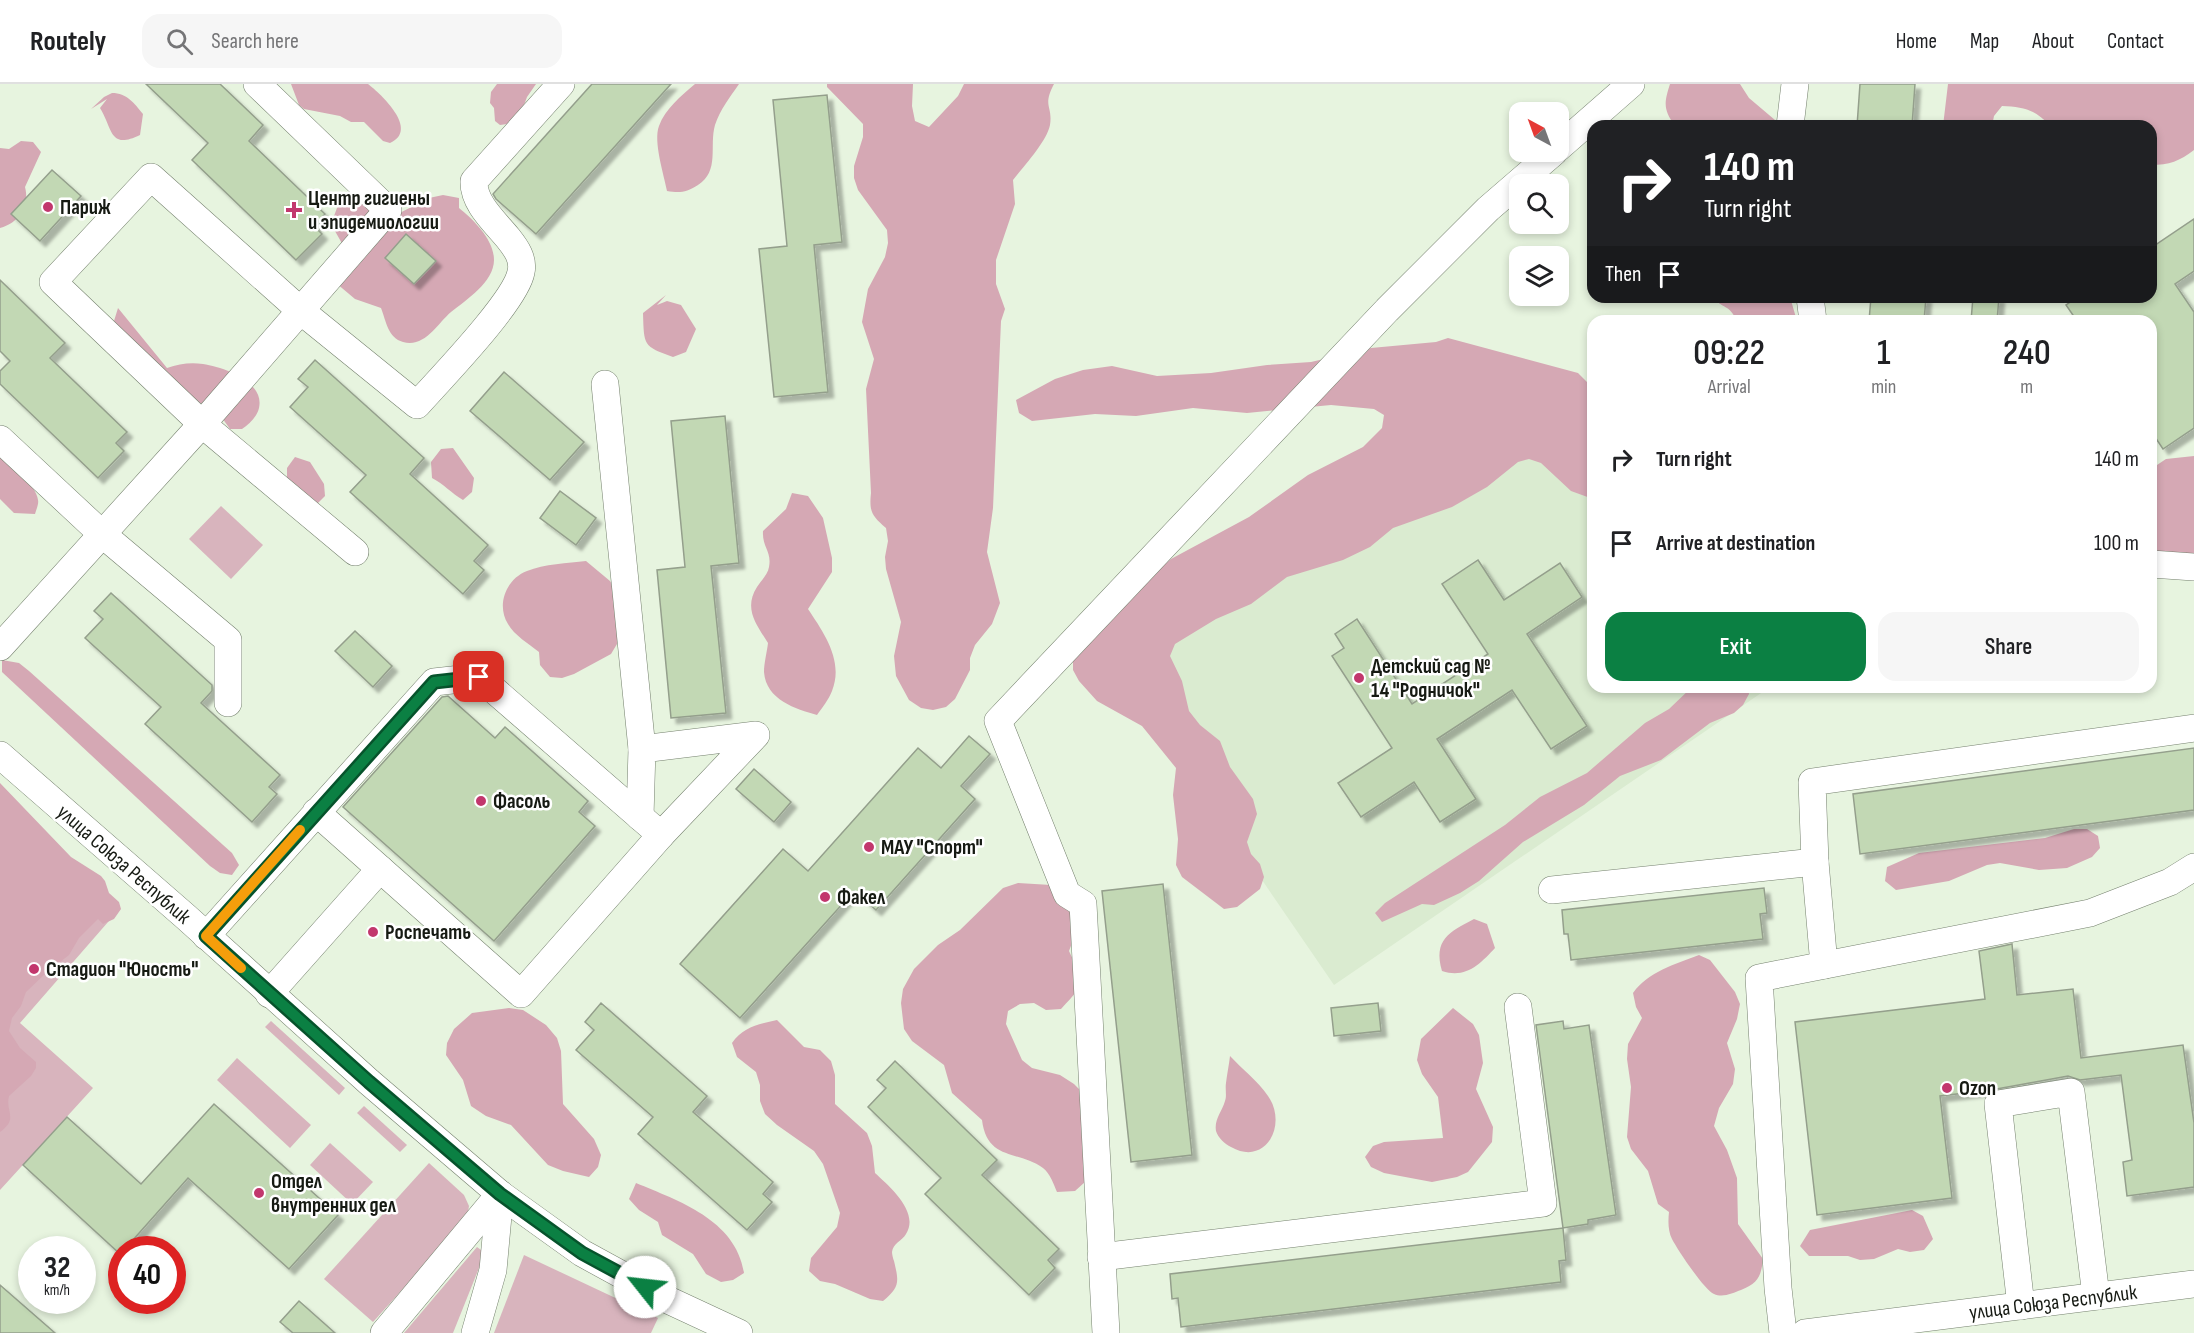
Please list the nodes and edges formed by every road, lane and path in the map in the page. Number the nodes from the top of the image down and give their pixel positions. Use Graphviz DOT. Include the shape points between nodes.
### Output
graph roads {
  1 [pos="257,84"];
  2 [pos="561,84"];
  3 [pos="1631,84"];
  4 [pos="1795,84"];
  5 [pos="1590,120"];
  6 [pos="1791,120"];
  7 [pos="1587,123"];
  8 [pos="1569,138"];
  9 [pos="1542,162"];
  10 [pos="301,311"];
  11 [pos="605,384"];
  12 [pos="202,424"];
  13 [pos="0,439"];
  14 [pos="102,534"];
  15 [pos="355,552"];
  16 [pos="2157,564"];
  17 [pos="2194,567"];
  18 [pos="0,646"];
  19 [pos="228,703"];
  20 [pos="2194,728"];
  21 [pos="642,749"];
  22 [pos="0,755"];
  23 [pos="316,812"];
  24 [pos="640,817"];
  25 [pos="661,835"];
  26 [pos="1815,861"];
  27 [pos="2194,867"];
  28 [pos="380,869"];
  29 [pos="1552,890"];
  30 [pos="206,936"];
  31 [pos="1824,965"];
  32 [pos="269,994"];
  33 [pos="1518,1007"];
  34 [pos="500,1194"];
  35 [pos="1101,1257"];
  36 [pos="2194,1284"];
  37 [pos="2096,1296"];
  38 [pos="2021,1306"];
  39 [pos="1929,1326"];
  40 [pos="384,1333"];
  41 [pos="475,1333"];
  42 [pos="739,1333"];
  43 [pos="1106,1333"];
  44 [pos="1783,1333"];
  45 [pos="1805,1333"];
  1 -- 10 [label="street" via="388,210"];
  2 -- 10 [label="street" via="474,181 477,200 517,249 521,260 521,272 512,293 417,405"];
  3 -- 5 [label="street"];
  4 -- 6 [label="street"];
  7 -- 8 [label="street"];
  9 -- 35 [label="street" via="1488,209 1387,310 998,721 1067,894 1083,904"];
  10 -- 12 [label="street"];
  10 -- 12 [label="street" via="151,177 53,282"];
  11 -- 21 [label="street"];
  12 -- 14 [label="street"];
  12 -- 15 [label="street"];
  13 -- 14 [label="street"];
  14 -- 18 [label="street"];
  14 -- 19 [label="street" via="228,640"];
  16 -- 17 [label="street"];
  20 -- 26 [label="street" via="1812,782"];
  21 -- 24 [label="street"];
  21 -- 25 [label="street" via="756,735"];
  22 -- 30 [label="street, улица Союза Республик"];
  23 -- 24 [label="street" via="434,682 479,677"];
  23 -- 28 [label="street"];
  23 -- 30 [label="street"];
  24 -- 25 [label="street"];
  25 -- 28 [label="street" via="521,994"];
  26 -- 29 [label="street"];
  26 -- 31 [label="street"];
  27 -- 31 [label="street" via="2170,882 2090,913"];
  28 -- 32 [label="street"];
  30 -- 32 [label="street, улица Союза Республик"];
  31 -- 44 [label="street" via="1759,978"];
  32 -- 34 [label="street, улица Союза Республик"];
  33 -- 35 [label="street" via="1543,1203"];
  34 -- 40 [label="street"];
  34 -- 41 [label="street" via="494,1270"];
  34 -- 42 [label="street, улица Союза Республик" via="582,1253"];
  35 -- 43 [label="street"];
  36 -- 37 [label="street, улица Союза Республик"];
  37 -- 38 [label="street, улица Союза Республик"];
  37 -- 38 [label="street" via="2071,1092 1998,1104"];
  38 -- 39 [label="street, улица Союза Республик"];
  39 -- 45 [label="street, улица Союза Республик"];
}
